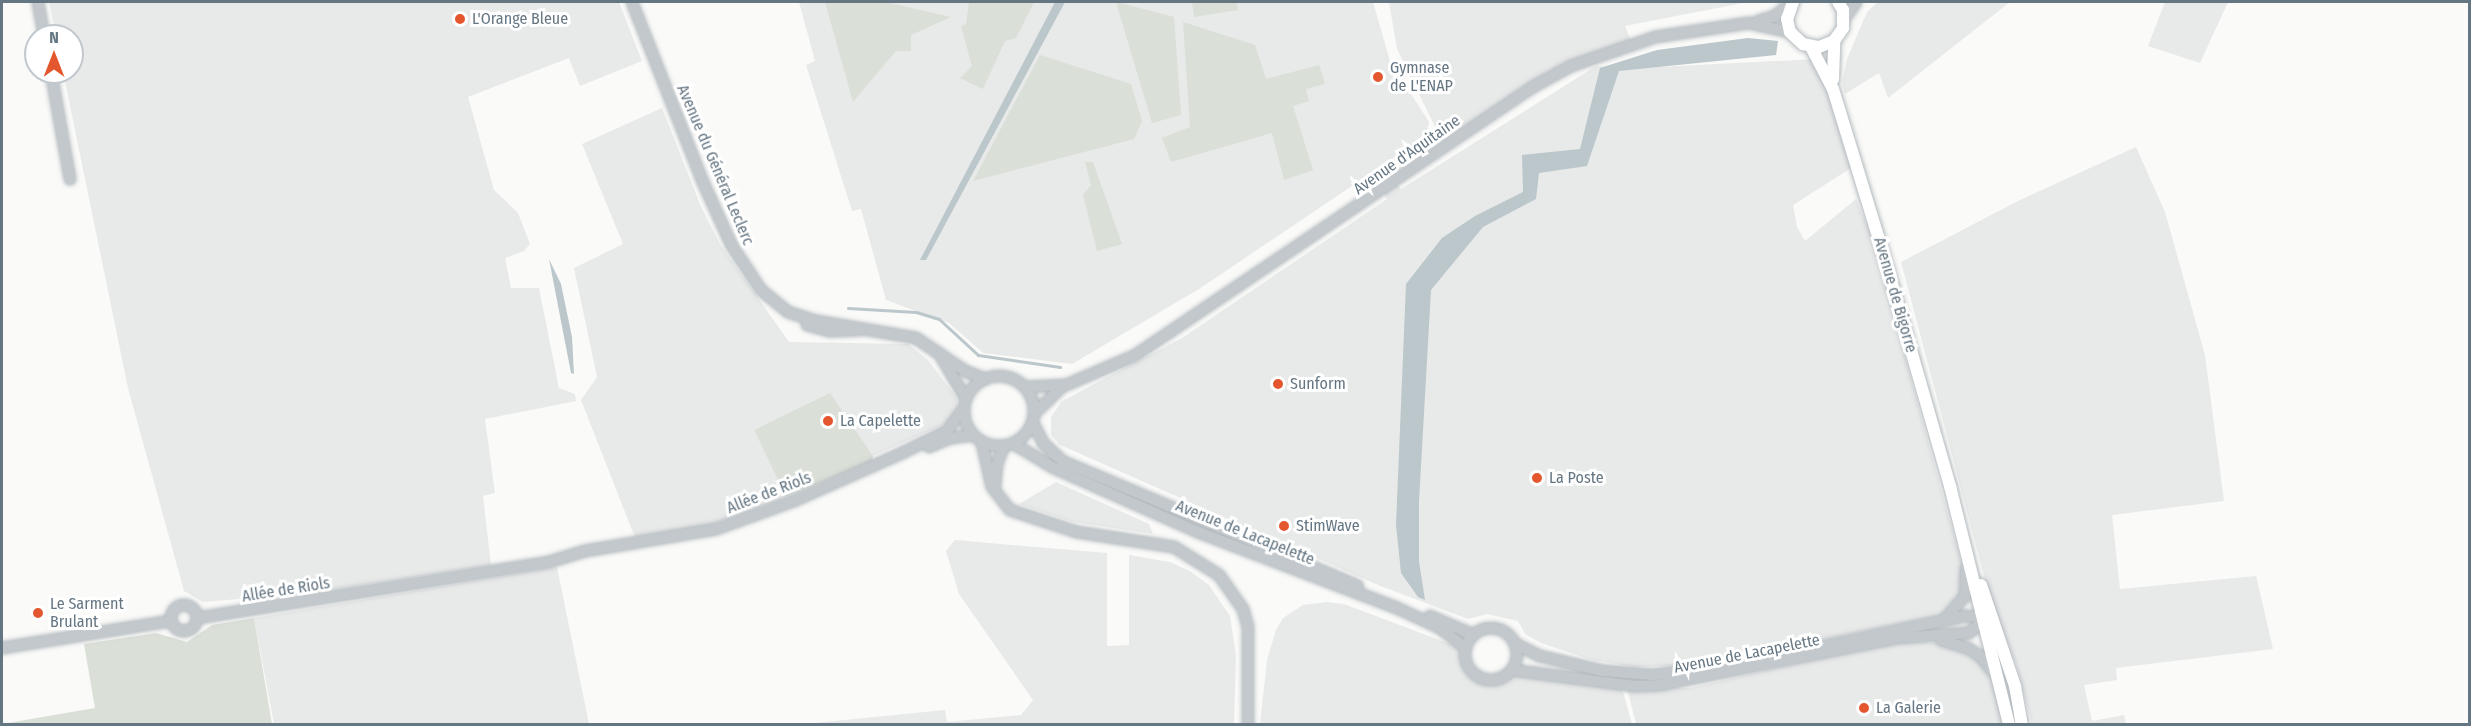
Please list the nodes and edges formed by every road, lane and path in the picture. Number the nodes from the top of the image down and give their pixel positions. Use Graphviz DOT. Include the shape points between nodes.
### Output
graph roads {
  1 [pos="38,2"];
  2 [pos="632,2"];
  3 [pos="1793,2"];
  4 [pos="1838,2"];
  5 [pos="1856,2"];
  6 [pos="1844,20"];
  7 [pos="1749,23"];
  8 [pos="42,24"];
  9 [pos="1790,32"];
  10 [pos="1834,41"];
  11 [pos="1811,47"];
  12 [pos="53,84"];
  13 [pos="1833,89"];
  14 [pos="70,179"];
  15 [pos="939,353"];
  16 [pos="985,379"];
  17 [pos="1066,385"];
  18 [pos="1025,387"];
  19 [pos="964,405"];
  20 [pos="1034,418"];
  21 [pos="973,435"];
  22 [pos="982,442"];
  23 [pos="1009,445"];
  24 [pos="1946,472"];
  25 [pos="995,492"];
  26 [pos="566,557"];
  27 [pos="1985,617"];
  28 [pos="197,618"];
  29 [pos="1944,620"];
  30 [pos="171,621"];
  31 [pos="1474,636"];
  32 [pos="1926,637"];
  33 [pos="1514,643"];
  34 [pos="2,648"];
  35 [pos="1466,648"];
  36 [pos="1512,670"];
  37 [pos="2001,686"];
  38 [pos="1248,724"];
  39 [pos="2011,724"];
  40 [pos="2021,724"];
  1 -- 8 [label="street"];
  2 -- 15 [label="street, Avenue du Général Leclerc" via="732,246 761,290 788,312 862,329 902,333"];
  3 -- 7 [label="street" via="1775,16"];
  3 -- 9 [label="main road" via="1787,19"];
  4 -- 6 [label="main road"];
  5 -- 6 [label="street"];
  6 -- 10 [label="main road"];
  7 -- 9 [label="street, Avenue d'Aquitaine"];
  7 -- 17 [label="street, Avenue d'Aquitaine" via="1648,38 1607,51 1548,78 1141,351"];
  9 -- 11 [label="main road"];
  10 -- 11 [label="main road"];
  10 -- 13 [label="main road, Avenue de Bigorre"];
  11 -- 13 [label="main road, Avenue de Bigorre"];
  12 -- 14 [label="street"];
  13 -- 24 [label="main road, Avenue de Bigorre"];
  15 -- 16 [label="street, Avenue du Général Leclerc"];
  15 -- 19 [label="street"];
  16 -- 18 [label="street" via="1006,377"];
  16 -- 19 [label="street"];
  17 -- 18 [label="street, Avenue d'Aquitaine"];
  17 -- 20 [label="street, Avenue d'Aquitaine" via="1044,400"];
  18 -- 20 [label="street"];
  19 -- 21 [label="street"];
  19 -- 26 [label="street, Allée de Riols" via="947,430 927,441 755,517 694,533"];
  20 -- 23 [label="street"];
  20 -- 31 [label="street, Avenue de Lacapelette" via="1043,442 1062,461"];
  21 -- 22 [label="street"];
  21 -- 26 [label="street, Allée de Riols" via="950,438 796,505 717,533"];
  22 -- 23 [label="street"];
  22 -- 25 [label="street"];
  23 -- 25 [label="street" via="997,464"];
  23 -- 35 [label="street, Avenue de Lacapelette" via="1198,532 1397,608 1440,628"];
  24 -- 27 [label="main road, Avenue de Bigorre"];
  24 -- 29 [label="street" via="1945,490 1968,586 1959,605"];
  25 -- 38 [label="street" via="1010,510 1028,518 1077,532 1174,548 1219,574 1243,609 1248,626"];
  26 -- 28 [label="street, Allée de Riols"];
  27 -- 29 [label="street, Avenue de Lacapelette"];
  27 -- 32 [label="street, Avenue de Lacapelette" via="1969,633"];
  27 -- 37 [label="main road, Avenue de Bigorre"];
  27 -- 40 [label="main road, Avenue de Bigorre" via="2015,686"];
  28 -- 30 [label="street" via="195,626 183,631"];
  28 -- 30 [label="street" via="191,608 183,605 176,609"];
  29 -- 33 [label="street, Avenue de Lacapelette" via="1747,662 1653,675 1603,671 1540,656"];
  30 -- 34 [label="street"];
  31 -- 33 [label="street, Avenue de Lacapelette" via="1496,629"];
  31 -- 35 [label="street"];
  32 -- 36 [label="street, Avenue de Lacapelette" via="1896,639 1659,685 1634,686"];
  32 -- 37 [label="street" via="1958,643 1979,655"];
  33 -- 36 [label="street" via="1517,657"];
  35 -- 36 [label="street, Avenue de Lacapelette" via="1468,665 1480,677 1496,680"];
  37 -- 39 [label="main road, Avenue de Bigorre"];
}
